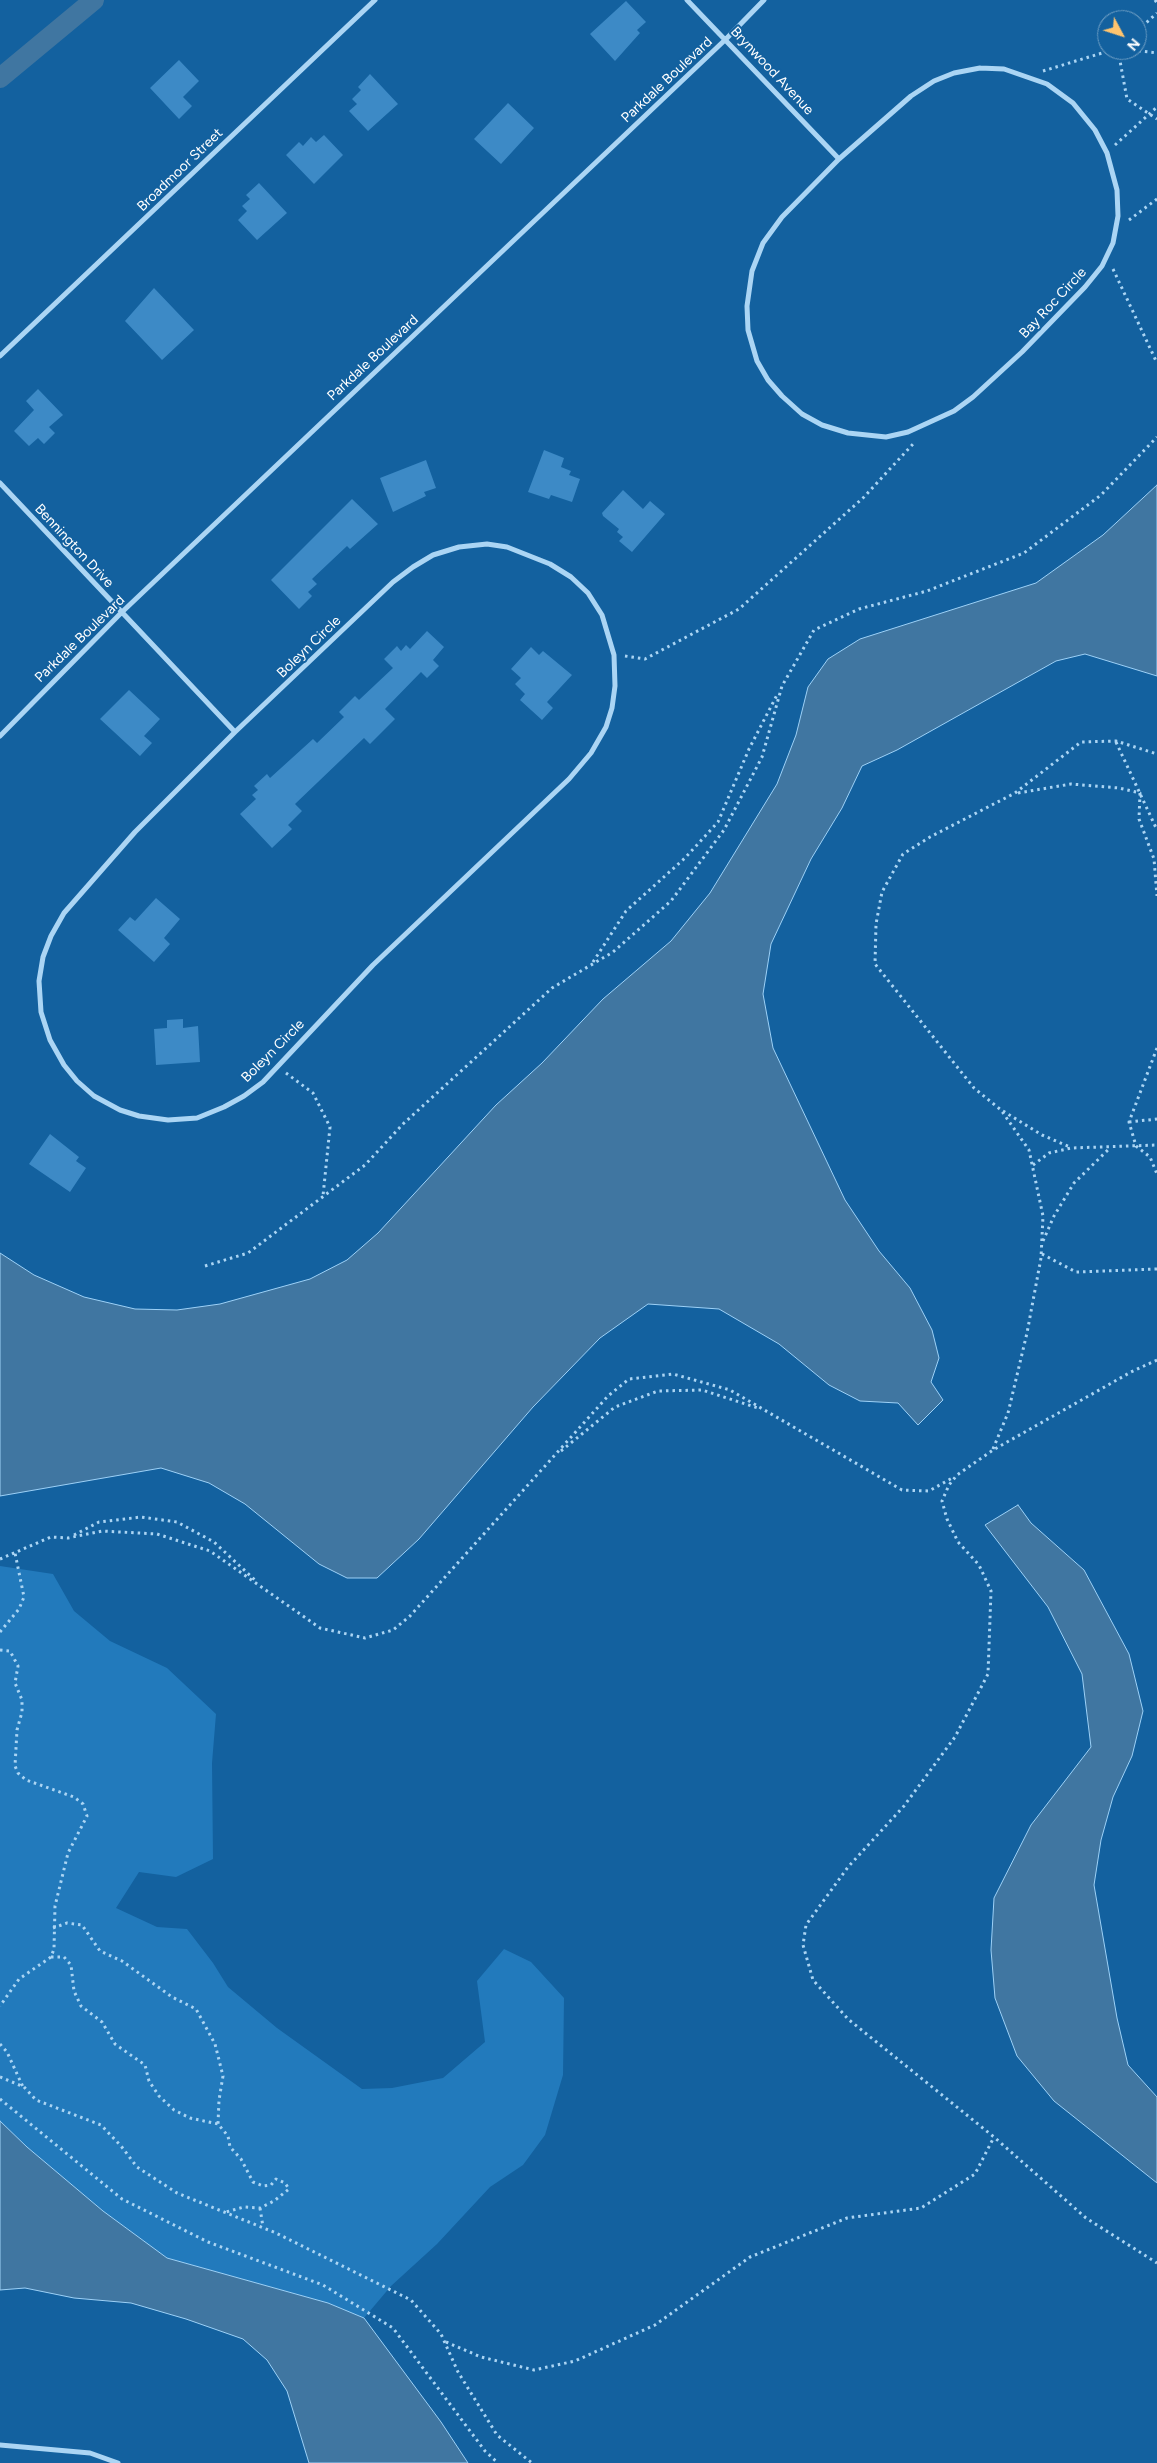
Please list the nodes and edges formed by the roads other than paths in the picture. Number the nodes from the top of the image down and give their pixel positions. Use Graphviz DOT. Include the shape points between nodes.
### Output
graph roads {
  1 [pos="375,0"];
  2 [pos="687,0"];
  3 [pos="764,0"];
  4 [pos="726,39"];
  5 [pos="839,159"];
  6 [pos="0,356"];
  7 [pos="0,483"];
  8 [pos="121,613"];
  9 [pos="235,732"];
  10 [pos="0,736"];
  11 [pos="0,2445"];
  12 [pos="118,2463"];
  1 -- 6 [label="street, Broadmoor Street"];
  2 -- 4 [label="street, Brynwood Avenue"];
  3 -- 4 [label="street, Parkdale Boulevard"];
  4 -- 5 [label="street, Brynwood Avenue"];
  4 -- 8 [label="street, Parkdale Boulevard"];
  5 -- 5 [label="street, Bay Roc Circle" via="911,96 934,81 980,68 1004,69 1047,84 1073,103 1095,130 1107,153 1117,190 1118,216 1113,243 1102,266 1085,288 1022,352 954,411 932,423 886,437 848,433 822,425 802,414 768,380 757,361 748,330 747,306 752,271 763,243 782,217"];
  7 -- 8 [label="street, Bennington Drive"];
  8 -- 9 [label="street, Bennington Drive"];
  8 -- 10 [label="street, Parkdale Boulevard"];
  9 -- 9 [label="street, Boleyn Circle" via="393,582 433,555 459,547 487,544 507,547 538,558 571,577 588,593 602,615 614,655 612,708 606,727 591,753 569,779 373,965 263,1082 224,1107 197,1118 168,1120 140,1116 111,1105 76,1081 64,1065 50,1040 41,1012 39,981 43,956 64,913 135,832"];
  11 -- 12 [label="street" via="90,2453"];
}
